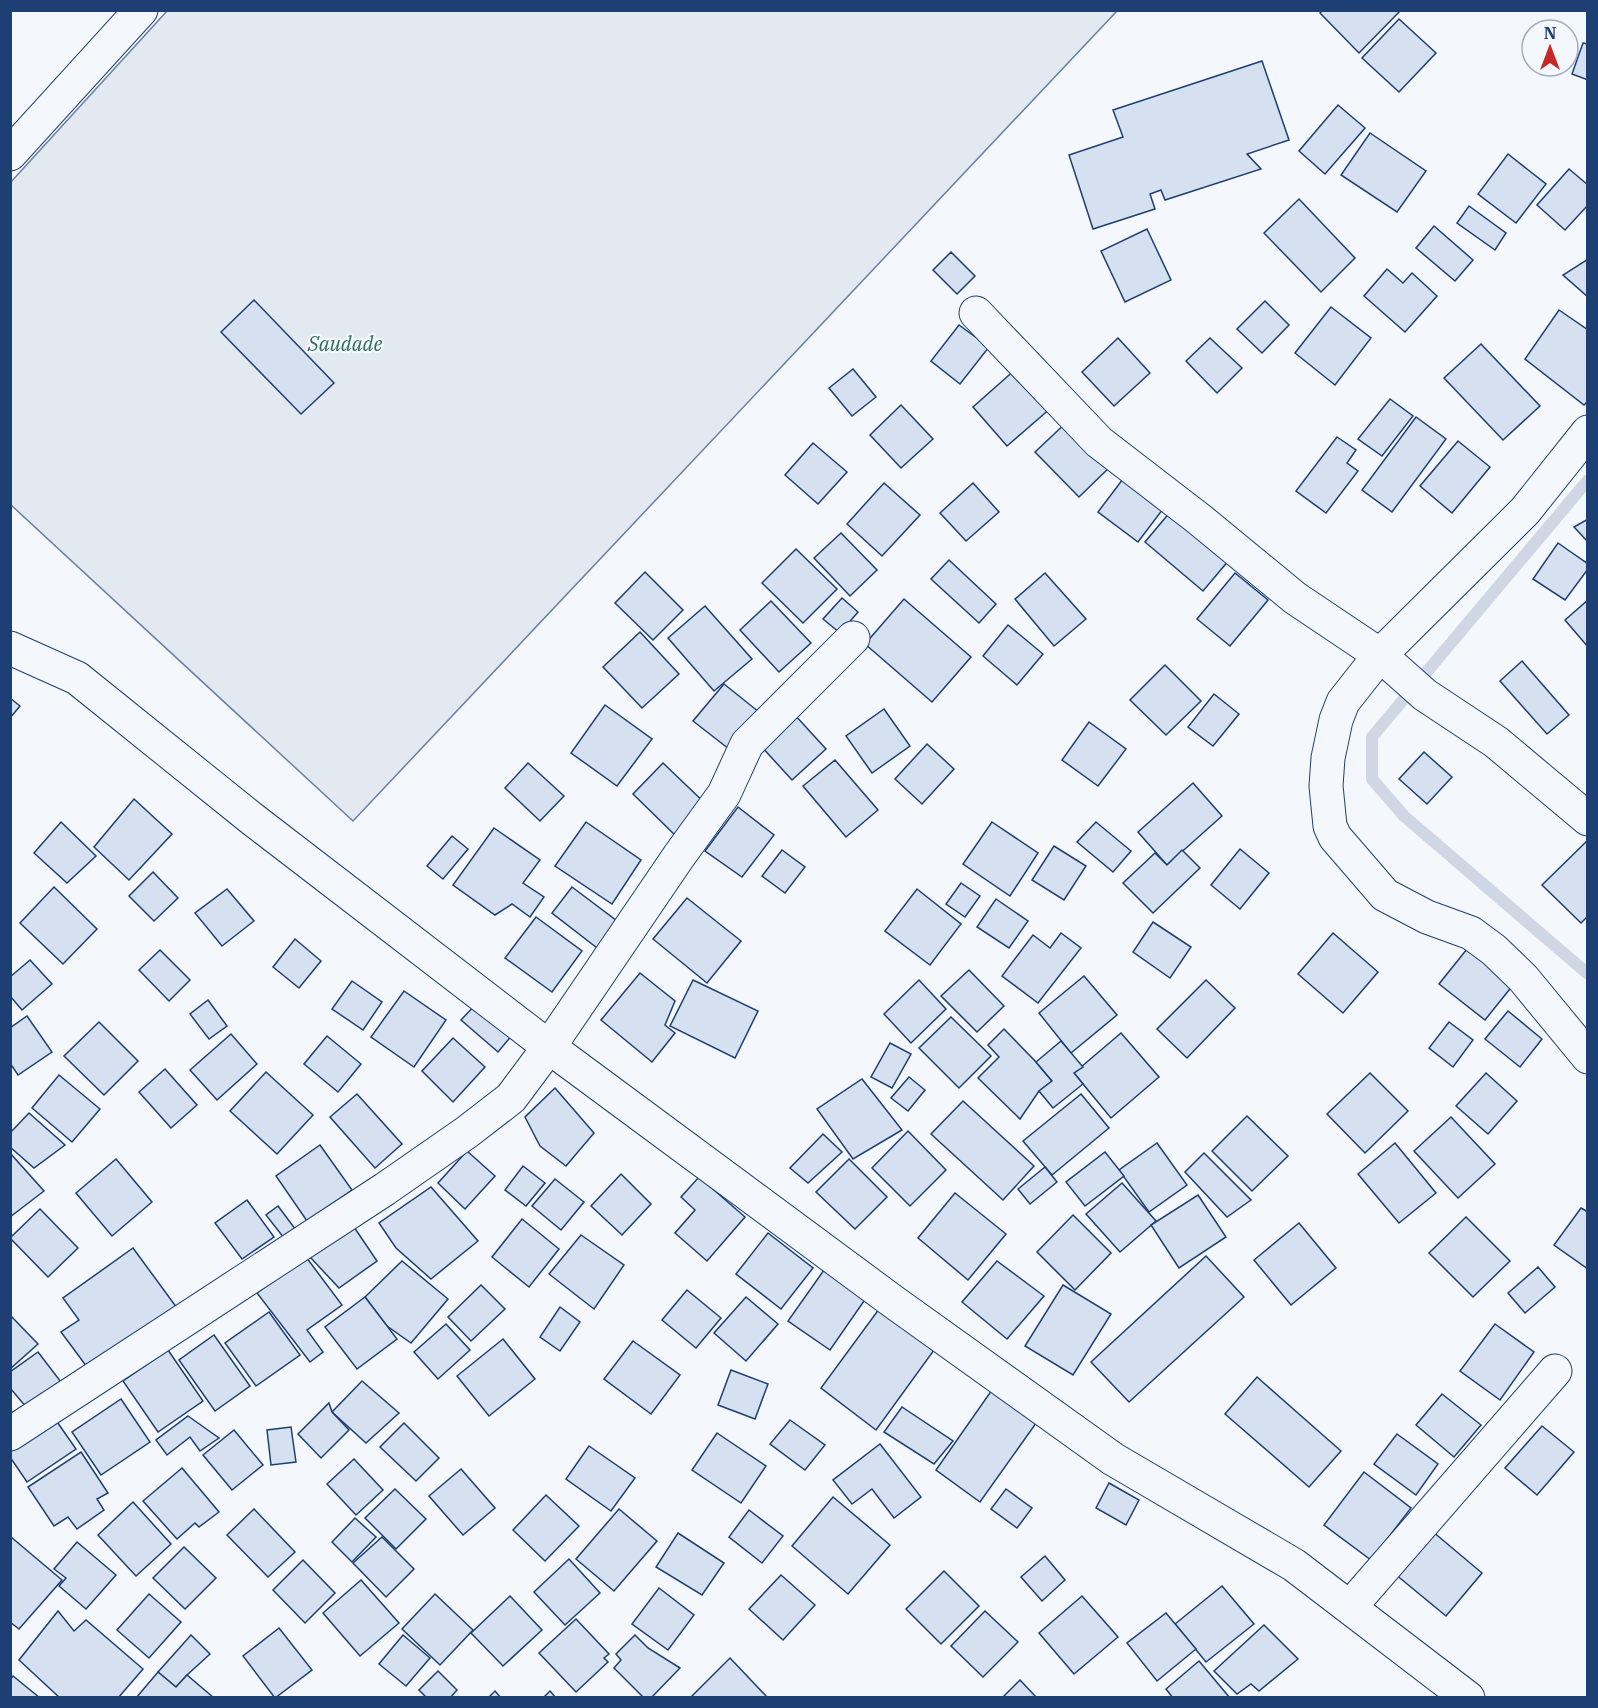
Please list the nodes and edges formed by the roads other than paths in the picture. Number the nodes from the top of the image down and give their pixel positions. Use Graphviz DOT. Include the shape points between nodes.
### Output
graph roads {
  1 [pos="141,10"];
  2 [pos="10,154"];
  3 [pos="976,313"];
  4 [pos="1587,432"];
  5 [pos="853,638"];
  6 [pos="10,648"];
  7 [pos="1380,655"];
  8 [pos="1587,819"];
  9 [pos="549,1047"];
  10 [pos="1587,1057"];
  11 [pos="1555,1371"];
  12 [pos="10,1434"];
  13 [pos="1350,1607"];
  14 [pos="1468,1698"];
  1 -- 2 [label="street"];
  3 -- 7 [label="street" via="1099,442 1295,598"];
  4 -- 7 [label="street" via="1525,511"];
  5 -- 9 [label="street" via="747,744 724,794"];
  6 -- 9 [label="street" via="77,678 251,819"];
  7 -- 8 [label="street" via="1425,695 1496,742"];
  7 -- 10 [label="street" via="1343,702 1336,720 1326,786 1330,826 1335,837 1385,895 1427,917 1471,933 1494,950 1523,978"];
  9 -- 12 [label="street" via="511,1098 467,1132"];
  9 -- 13 [label="street" via="1113,1459 1294,1565"];
  11 -- 13 [label="street"];
  13 -- 14 [label="street"];
}
